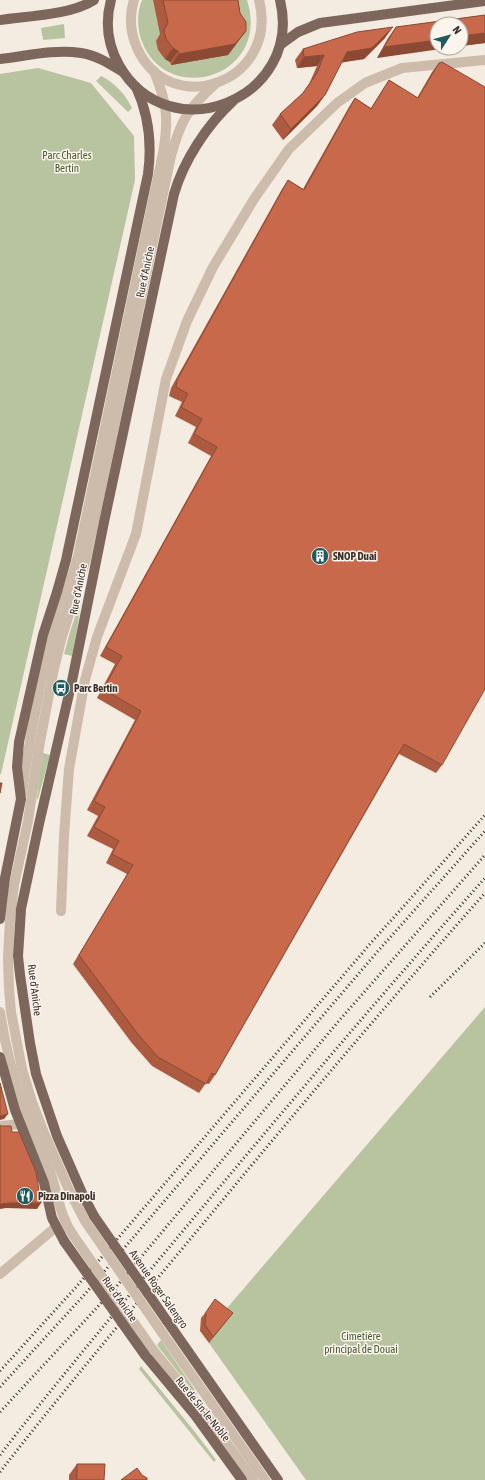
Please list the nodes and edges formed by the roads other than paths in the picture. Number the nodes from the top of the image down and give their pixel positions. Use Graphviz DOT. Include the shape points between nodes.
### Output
graph roads {
  1 [pos="94,0"];
  2 [pos="111,0"];
  3 [pos="134,0"];
  4 [pos="259,0"];
  5 [pos="280,0"];
  6 [pos="485,1"];
  7 [pos="0,20"];
  8 [pos="280,45"];
  9 [pos="0,59"];
  10 [pos="485,60"];
  11 [pos="154,71"];
  12 [pos="124,73"];
  13 [pos="216,83"];
  14 [pos="136,87"];
  15 [pos="233,102"];
  16 [pos="166,104"];
  17 [pos="190,110"];
  18 [pos="21,799"];
  19 [pos="61,911"];
  20 [pos="0,919"];
  21 [pos="0,1012"];
  22 [pos="0,1057"];
  23 [pos="44,1099"];
  24 [pos="20,1124"];
  25 [pos="0,1126"];
  26 [pos="56,1227"];
  27 [pos="2,1274"];
  28 [pos="149,1352"];
  29 [pos="242,1480"];
  30 [pos="253,1480"];
  31 [pos="265,1480"];
  32 [pos="278,1480"];
  1 -- 7 [label="main road" via="69,10"];
  2 -- 12 [label="main road" via="109,36"];
  3 -- 11 [label="street" via="131,16 132,36 140,55"];
  4 -- 13 [label="street" via="261,30 253,55 235,74"];
  5 -- 8 [label="main road" via="283,22"];
  6 -- 8 [label="main road" via="320,23 298,32"];
  8 -- 15 [label="main road" via="274,61 261,81"];
  9 -- 12 [label="main road" via="60,52 80,53 100,59"];
  10 -- 19 [label="street" via="402,68 365,83 336,103 289,149 254,200 213,268 187,321 166,379 136,534 97,637 85,680 69,769"];
  11 -- 13 [label="street" via="186,86"];
  11 -- 16 [label="street"];
  12 -- 14 [label="main road"];
  13 -- 17 [label="street"];
  14 -- 16 [label="main road"];
  14 -- 18 [label="main road, Rue d'Aniche" via="148,126 148,174 66,560 43,635 19,742 17,767"];
  15 -- 17 [label="main road" via="212,108"];
  15 -- 23 [label="main road, Rue d'Aniche" via="219,115 199,143 184,169 174,194 72,682 38,824 21,909 20,975 32,1060"];
  16 -- 17 [label="main road"];
  16 -- 18 [label="street" via="164,153 78,556 50,647 29,744"];
  17 -- 31 [label="street, bridge" via="180,127 171,156 86,559 53,673 38,747 28,821 14,885 8,957 9,989 22,1069 32,1102 69,1190 85,1221"];
  18 -- 20 [label="main road, Rue d'Aniche" via="6,871"];
  21 -- 28 [label="street, bridge" via="18,1089 50,1171 65,1222"];
  22 -- 24 [label="main road, Rue d'Aniche"];
  23 -- 32 [label="main road, Avenue Roger Salengro, bridge" via="71,1168 94,1216"];
  24 -- 25 [label="street"];
  24 -- 26 [label="main road, Rue d'Aniche" via="44,1183"];
  26 -- 27 [label="street"];
  26 -- 28 [label="main road, Rue d'Aniche, bridge"];
  28 -- 29 [label="main road, Rue de Sin-le-Noble"];
  28 -- 30 [label="street" via="212,1423"];
}
